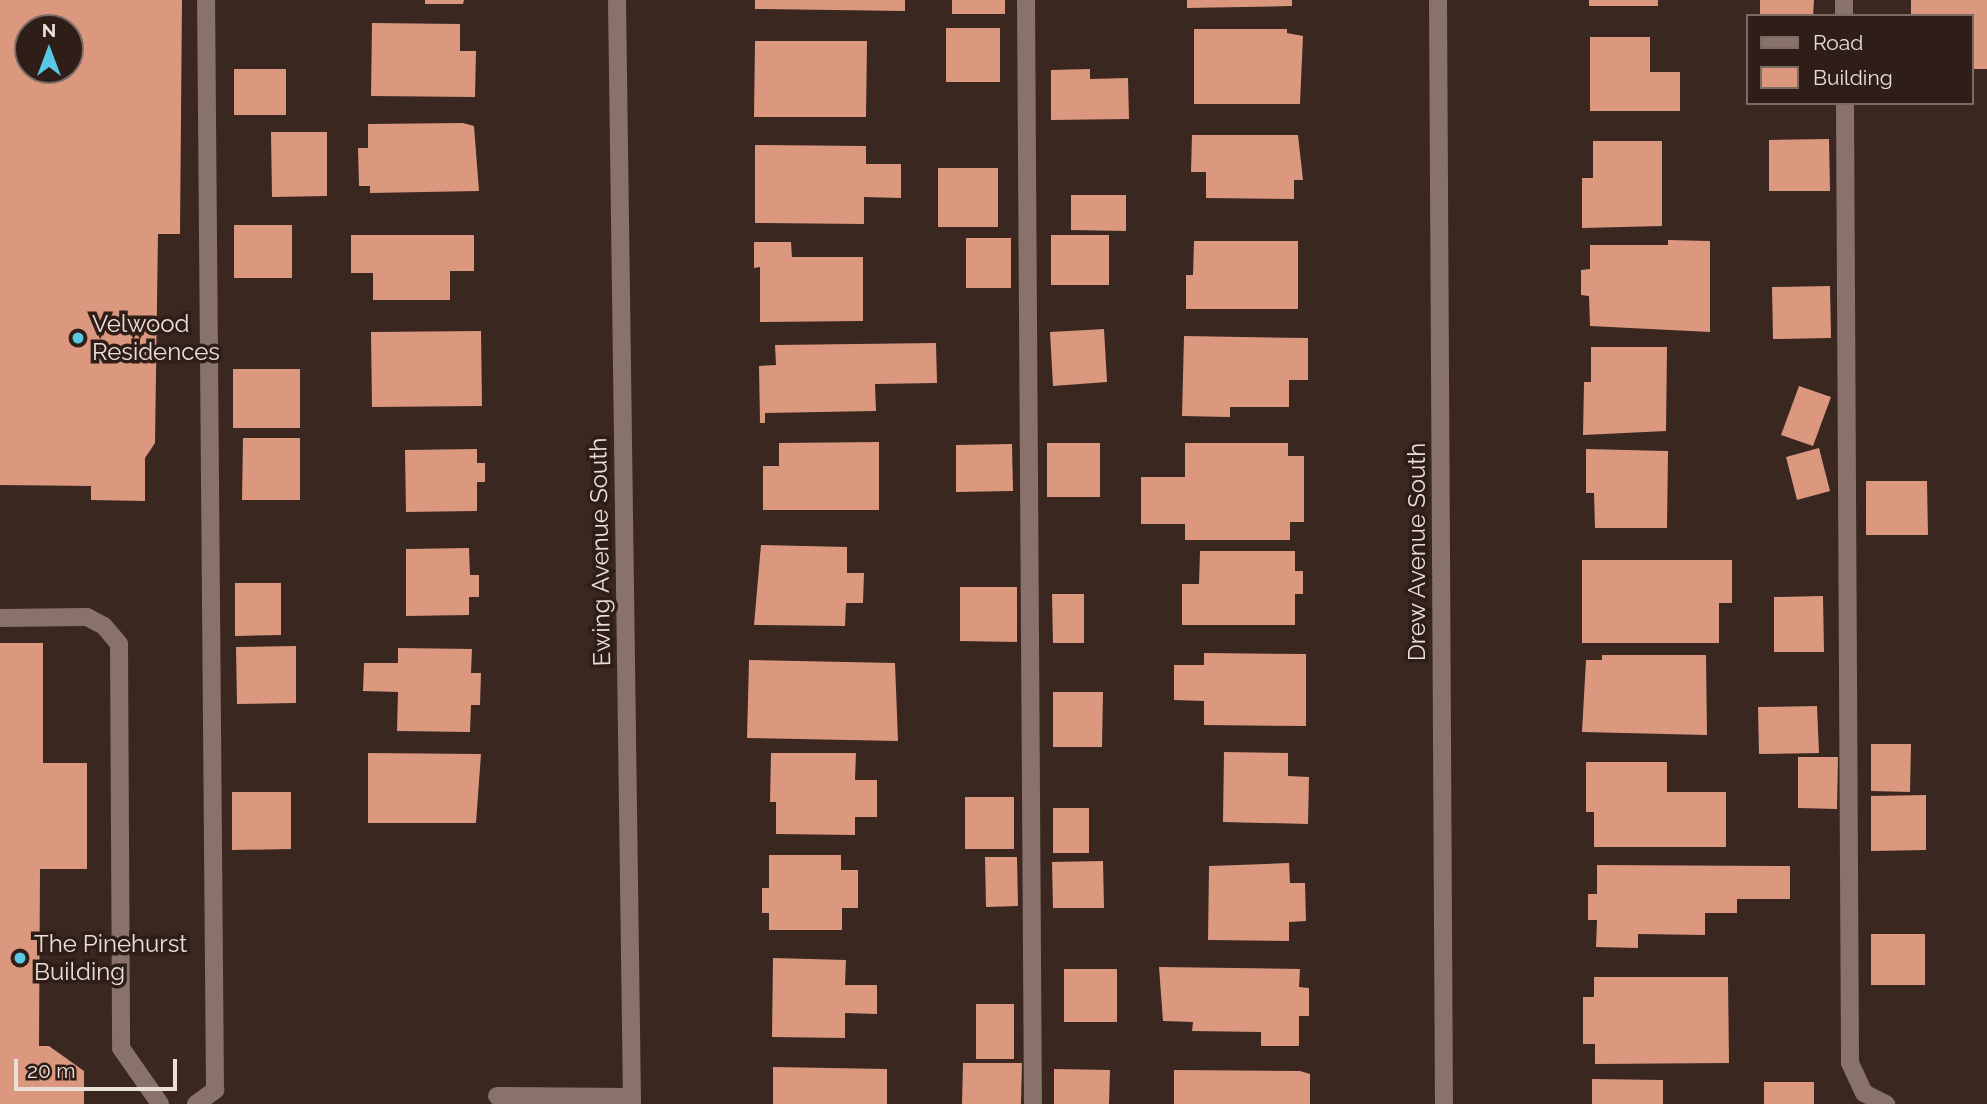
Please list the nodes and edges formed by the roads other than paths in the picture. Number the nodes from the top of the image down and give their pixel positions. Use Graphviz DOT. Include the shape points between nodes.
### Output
graph roads {
  1 [pos="206,0"];
  2 [pos="617,0"];
  3 [pos="1026,0"];
  4 [pos="1438,0"];
  5 [pos="1845,105"];
  6 [pos="0,618"];
  7 [pos="497,1096"];
  8 [pos="632,1100"];
  9 [pos="160,1104"];
  10 [pos="196,1104"];
  11 [pos="1034,1104"];
  12 [pos="1444,1104"];
  13 [pos="1886,1104"];
  1 -- 10 [label="street" via="215,1090"];
  2 -- 8 [label="street, Ewing Avenue South"];
  3 -- 11 [label="street"];
  4 -- 12 [label="street, Drew Avenue South"];
  5 -- 13 [label="street" via="1850,1063 1864,1093"];
  6 -- 9 [label="street" via="87,617 104,626 119,644 121,1048"];
  7 -- 8 [label="street"];
}
